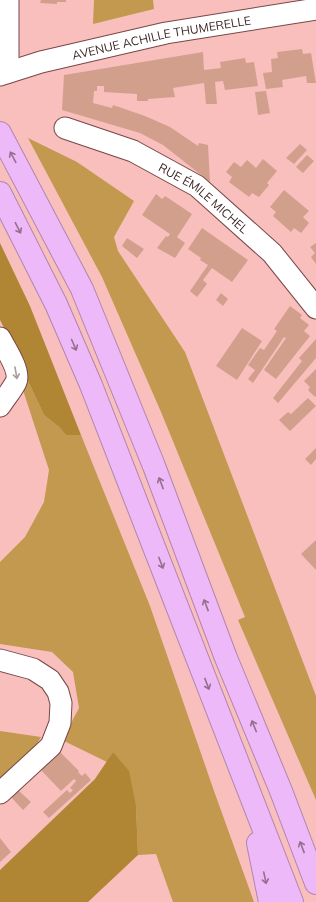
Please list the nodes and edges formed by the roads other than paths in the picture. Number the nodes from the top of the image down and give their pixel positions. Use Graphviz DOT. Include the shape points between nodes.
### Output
graph roads {
  1 [pos="8,0"];
  2 [pos="316,9"];
  3 [pos="4,74"];
  4 [pos="64,128"];
  5 [pos="0,133"];
  6 [pos="0,193"];
  7 [pos="316,308"];
  8 [pos="0,338"];
  9 [pos="0,406"];
  10 [pos="0,660"];
  11 [pos="246,785"];
  12 [pos="0,793"];
  13 [pos="316,883"];
  14 [pos="270,902"];
  15 [pos="292,902"];
  1 -- 3 [label="street"];
  2 -- 3 [label="street, AVENUE ACHILLE THUMERELLE" via="166,33 41,62"];
  4 -- 7 [label="street, RUE ÉMILE MICHEL" via="132,151 197,186 272,253"];
  13 -- 5 [label="highway, one-way" via="226,658 154,466 82,289"];
  6 -- 11 [label="highway, one-way" via="56,304 92,385"];
  8 -- 9 [label="street, one-way" via="17,374 17,381"];
  10 -- 12 [label="street" via="33,669 50,680 58,692 61,703 60,723 51,746"];
  11 -- 14 [label="highway, one-way"];
  11 -- 15 [label="highway"];
}
